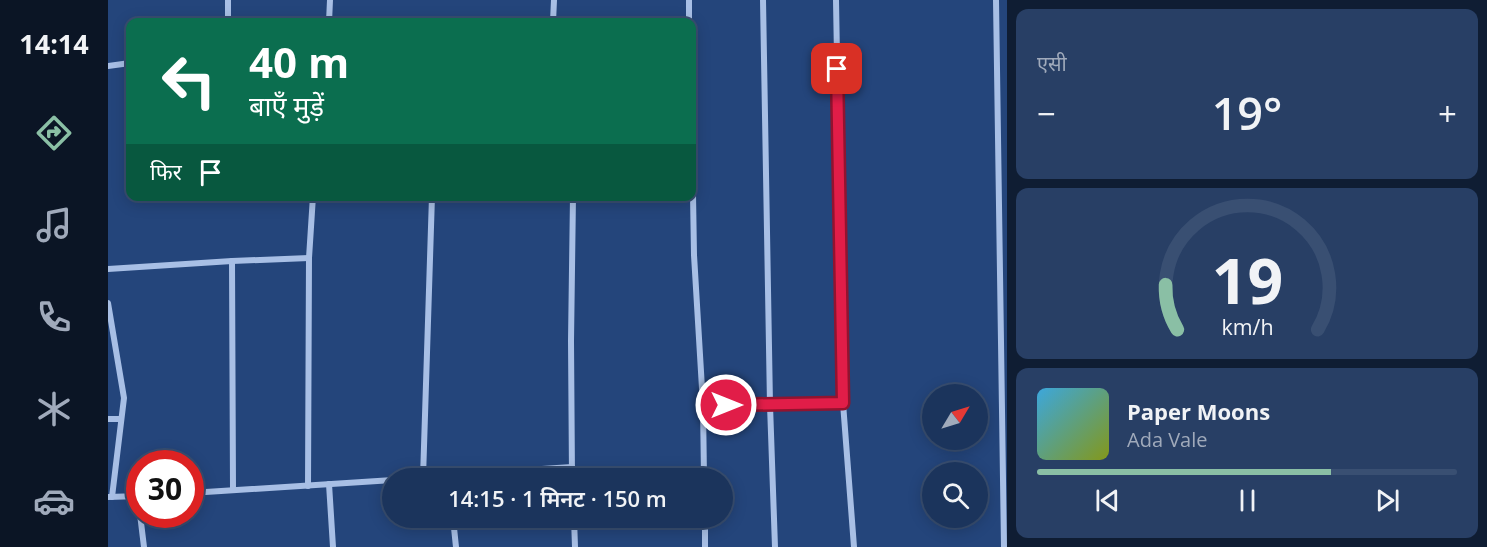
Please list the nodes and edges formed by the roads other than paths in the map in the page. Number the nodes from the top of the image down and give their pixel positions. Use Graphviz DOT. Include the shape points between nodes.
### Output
graph roads {
  1 [pos="228,0"];
  2 [pos="330,0"];
  3 [pos="554,0"];
  4 [pos="689,0"];
  5 [pos="763,0"];
  6 [pos="836,0"];
  7 [pos="996,0"];
  8 [pos="228,18"];
  9 [pos="329,18"];
  10 [pos="553,18"];
  11 [pos="689,18"];
  12 [pos="126,64"];
  13 [pos="108,66"];
  14 [pos="313,201"];
  15 [pos="432,201"];
  16 [pos="573,201"];
  17 [pos="693,201"];
  18 [pos="309,258"];
  19 [pos="232,261"];
  20 [pos="108,269"];
  21 [pos="108,303"];
  22 [pos="843,403"];
  23 [pos="704,405"];
  24 [pos="770,405"];
  25 [pos="108,419"];
  26 [pos="121,419"];
  27 [pos="572,467"];
  28 [pos="423,468"];
  29 [pos="560,468"];
  30 [pos="704,468"];
  31 [pos="382,481"];
  32 [pos="329,484"];
  33 [pos="308,486"];
  34 [pos="233,490"];
  35 [pos="204,491"];
  36 [pos="126,496"];
  37 [pos="110,497"];
  38 [pos="142,528"];
  39 [pos="454,528"];
  40 [pos="574,528"];
  41 [pos="705,528"];
  42 [pos="144,547"];
  43 [pos="333,547"];
  44 [pos="456,547"];
  45 [pos="575,547"];
  46 [pos="705,547"];
  47 [pos="775,547"];
  48 [pos="854,547"];
  49 [pos="1004,547"];
  1 -- 8 [label="street"];
  2 -- 9 [label="street"];
  3 -- 10 [label="street"];
  4 -- 11 [label="street"];
  5 -- 24 [label="street"];
  6 -- 22 [label="street"];
  7 -- 49 [label="street"];
  12 -- 13 [label="street"];
  14 -- 18 [label="street"];
  15 -- 28 [label="street"];
  16 -- 27 [label="street"];
  17 -- 23 [label="street"];
  18 -- 19 [label="street"];
  18 -- 33 [label="street"];
  19 -- 20 [label="street"];
  19 -- 34 [label="street"];
  21 -- 26 [label="street" via="124,398"];
  22 -- 24 [label="street"];
  22 -- 48 [label="street"];
  23 -- 24 [label="street"];
  23 -- 30 [label="street"];
  24 -- 47 [label="street"];
  25 -- 26 [label="street"];
  26 -- 37 [label="street"];
  27 -- 29 [label="street"];
  31 -- 32 [label="street"];
  32 -- 33 [label="street"];
  32 -- 43 [label="street"];
  33 -- 34 [label="street"];
  34 -- 35 [label="street"];
  36 -- 37 [label="street"];
  38 -- 42 [label="street"];
  39 -- 44 [label="street"];
  40 -- 45 [label="street"];
  41 -- 46 [label="street"];
}
